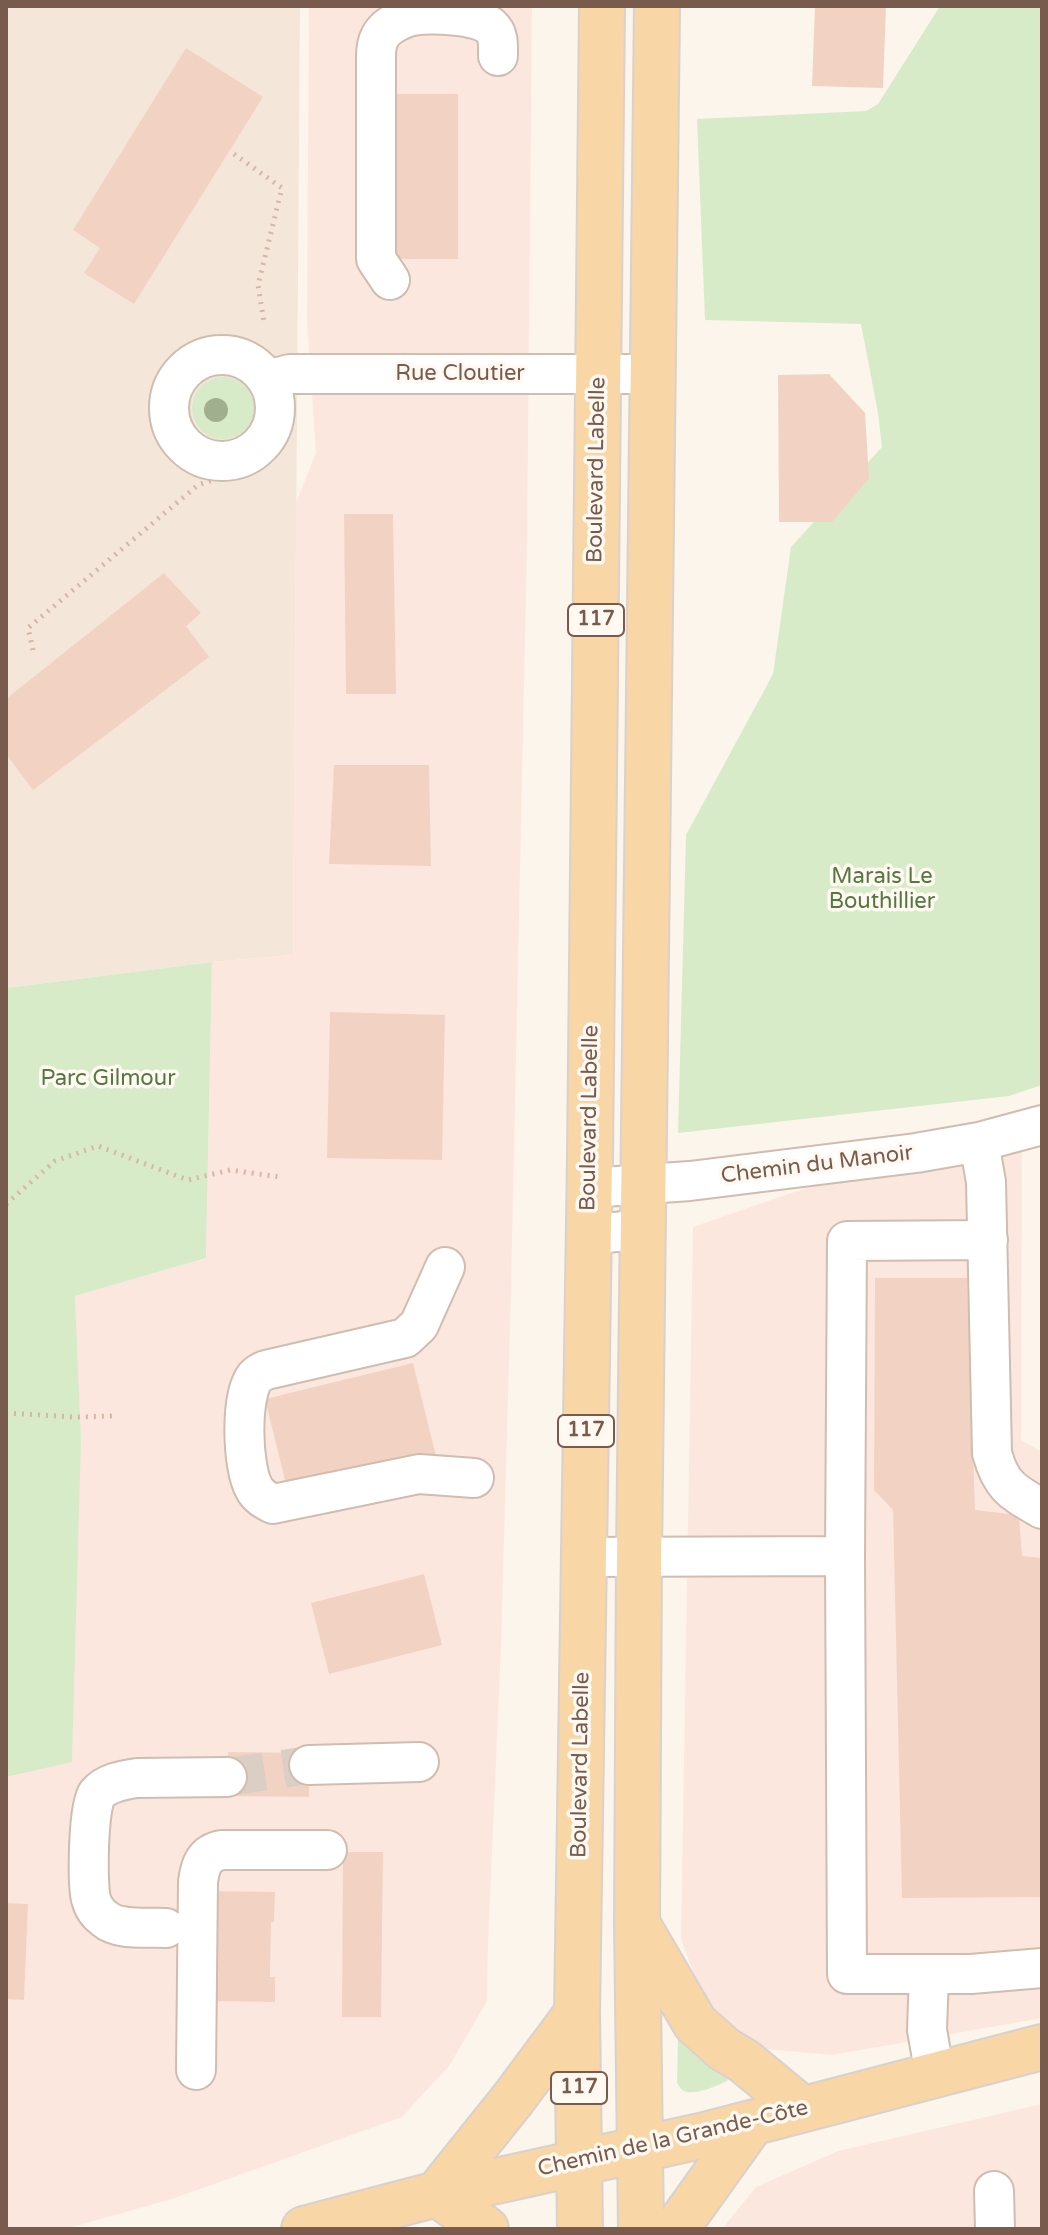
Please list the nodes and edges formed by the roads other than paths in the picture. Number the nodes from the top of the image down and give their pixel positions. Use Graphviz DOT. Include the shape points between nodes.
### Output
graph roads {
  1 [pos="602,6"];
  2 [pos="657,6"];
  3 [pos="498,56"];
  4 [pos="390,280"];
  5 [pos="598,372"];
  6 [pos="653,374"];
  7 [pos="267,380"];
  8 [pos="1042,1125"];
  9 [pos="979,1142"];
  10 [pos="644,1183"];
  11 [pos="589,1188"];
  12 [pos="643,1229"];
  13 [pos="588,1235"];
  14 [pos="988,1240"];
  15 [pos="445,1267"];
  16 [pos="474,1478"];
  17 [pos="1042,1509"];
  18 [pos="845,1556"];
  19 [pos="583,1557"];
  20 [pos="639,1558"];
  21 [pos="419,1762"];
  22 [pos="309,1765"];
  23 [pos="227,1777"];
  24 [pos="327,1850"];
  25 [pos="637,1922"];
  26 [pos="166,1928"];
  27 [pos="1042,1968"];
  28 [pos="929,1974"];
  29 [pos="577,2013"];
  30 [pos="1042,2047"];
  31 [pos="196,2070"];
  32 [pos="935,2075"];
  33 [pos="801,2108"];
  34 [pos="752,2123"];
  35 [pos="639,2150"];
  36 [pos="579,2162"];
  37 [pos="994,2191"];
  38 [pos="437,2194"];
  39 [pos="304,2229"];
  40 [pos="486,2229"];
  41 [pos="580,2229"];
  42 [pos="641,2229"];
  43 [pos="676,2229"];
  44 [pos="995,2229"];
  1 -- 5 [label="main road, Boulevard Labelle / 117"];
  2 -- 6 [label="main road, 117"];
  3 -- 4 [label="street" via="494,30 466,17 414,16 392,25 378,39 376,259"];
  5 -- 6 [label="street, Rue Cloutier"];
  5 -- 7 [label="street, Rue Cloutier" via="290,374"];
  5 -- 11 [label="main road, Boulevard Labelle / 117"];
  6 -- 10 [label="main road, 117"];
  8 -- 9 [label="street, Chemin du Manoir"];
  9 -- 10 [label="street, Chemin du Manoir"];
  9 -- 14 [label="street"];
  10 -- 11 [label="street, Chemin du Manoir"];
  10 -- 12 [label="main road, 117"];
  11 -- 13 [label="main road, Boulevard Labelle / 117"];
  12 -- 13 [label="street"];
  12 -- 20 [label="main road, 117"];
  13 -- 19 [label="main road, Boulevard Labelle / 117"];
  14 -- 17 [label="street" via="992,1453 1006,1485"];
  14 -- 18 [label="street" via="847,1241"];
  15 -- 16 [label="street" via="419,1325 405,1338 258,1374 246,1405 246,1458 255,1491 273,1504 419,1474"];
  18 -- 20 [label="street"];
  18 -- 28 [label="street" via="847,1974"];
  19 -- 20 [label="street"];
  19 -- 29 [label="main road, Boulevard Labelle / 117"];
  20 -- 25 [label="main road, 117"];
  21 -- 22 [label="street"];
  23 -- 26 [label="street" via="137,1778 98,1792 93,1800 89,1890 95,1909 115,1925"];
  24 -- 31 [label="street" via="222,1850 202,1862"];
  25 -- 33 [label="main road" via="695,2023"];
  25 -- 35 [label="main road, 117"];
  27 -- 28 [label="street"];
  28 -- 32 [label="street" via="927,2030"];
  29 -- 36 [label="main road, Boulevard Labelle / 117"];
  29 -- 38 [label="main road"];
  30 -- 32 [label="main road, Chemin de la Grande-Côte"];
  32 -- 33 [label="main road, Chemin de la Grande-Côte"];
  33 -- 34 [label="main road, Chemin de la Grande-Côte"];
  34 -- 35 [label="main road, Chemin de la Grande-Côte"];
  34 -- 43 [label="main road"];
  35 -- 36 [label="main road, Chemin de la Grande-Côte"];
  35 -- 42 [label="main road, 117"];
  36 -- 38 [label="main road, Chemin de la Grande-Côte"];
  36 -- 41 [label="main road, Boulevard Labelle / 117"];
  37 -- 44 [label="street"];
  38 -- 39 [label="main road, Chemin de la Grande-Côte"];
  38 -- 40 [label="main road"];
}
